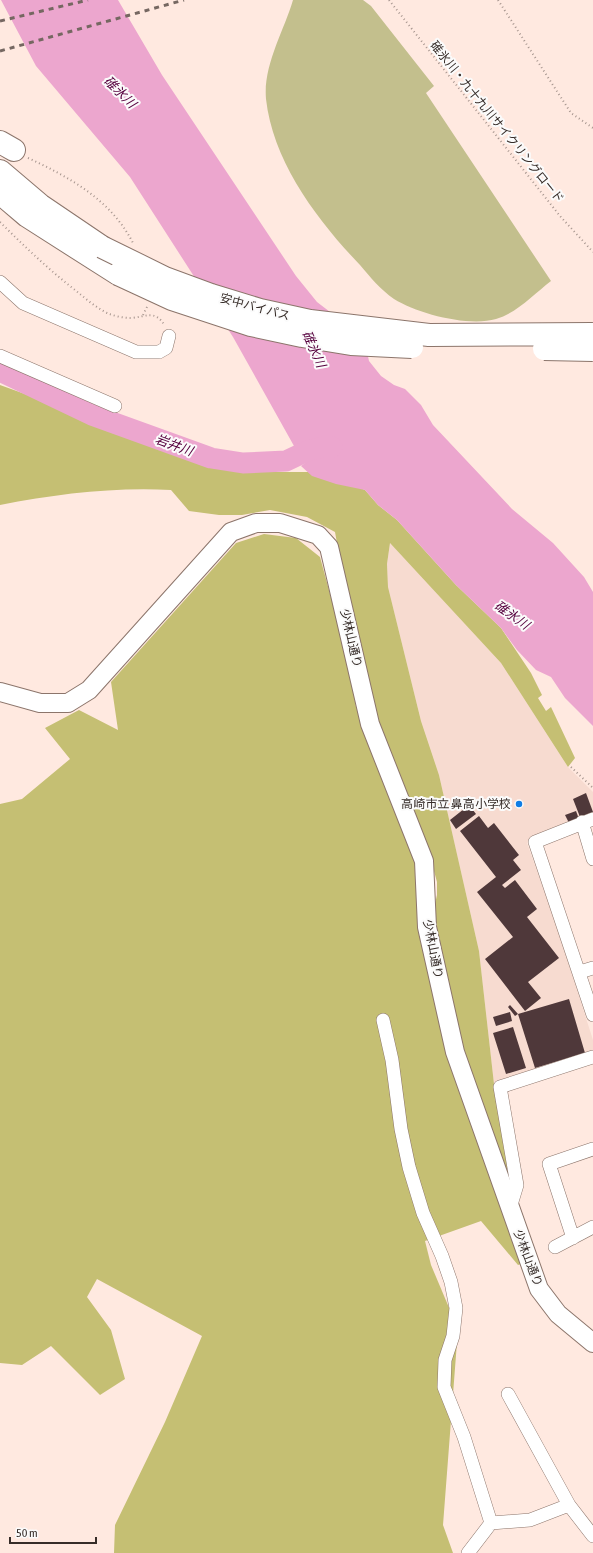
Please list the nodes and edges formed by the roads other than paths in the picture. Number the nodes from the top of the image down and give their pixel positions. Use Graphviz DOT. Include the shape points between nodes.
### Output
graph roads {
  1 [pos="0,171"];
  2 [pos="0,193"];
  3 [pos="0,282"];
  4 [pos="593,334"];
  5 [pos="169,336"];
  6 [pos="593,350"];
  7 [pos="0,356"];
  8 [pos="115,406"];
  9 [pos="0,692"];
  10 [pos="587,821"];
  11 [pos="593,859"];
  12 [pos="593,968"];
  13 [pos="580,972"];
  14 [pos="593,1015"];
  15 [pos="383,1020"];
  16 [pos="593,1057"];
  17 [pos="593,1149"];
  18 [pos="510,1208"];
  19 [pos="593,1227"];
  20 [pos="573,1238"];
  21 [pos="555,1247"];
  22 [pos="593,1343"];
  23 [pos="508,1394"];
  24 [pos="569,1505"];
  25 [pos="491,1523"];
  26 [pos="593,1536"];
  27 [pos="468,1553"];
  1 -- 4 [label="highway, 安中バイパス, bridge" via="40,206 102,247 165,278 260,310 310,321 429,335"];
  2 -- 6 [label="highway, 安中バイパス, bridge" via="27,216 118,274 172,300 215,314 302,336 351,344 429,348"];
  3 -- 5 [label="street" via="23,303 136,352 159,352 166,348"];
  7 -- 8 [label="street"];
  9 -- 18 [label="street, 少林山通り" via="40,703 68,703 89,690 231,532 256,523 280,523 318,535 329,546 370,724 424,861 427,927 455,1052"];
  10 -- 11 [label="street"];
  10 -- 13 [label="street" via="535,842"];
  12 -- 13 [label="street"];
  13 -- 14 [label="street"];
  15 -- 25 [label="street" via="409,1167 423,1213 451,1282 456,1308 453,1336 444,1360 444,1387 464,1437"];
  16 -- 18 [label="street" via="500,1087 517,1185"];
  17 -- 20 [label="street" via="549,1164"];
  18 -- 22 [label="street, 少林山通り" via="542,1293 558,1314"];
  19 -- 20 [label="street"];
  20 -- 21 [label="street"];
  23 -- 24 [label="street"];
  24 -- 25 [label="street" via="530,1520"];
  24 -- 26 [label="street"];
  25 -- 27 [label="street"];
}
